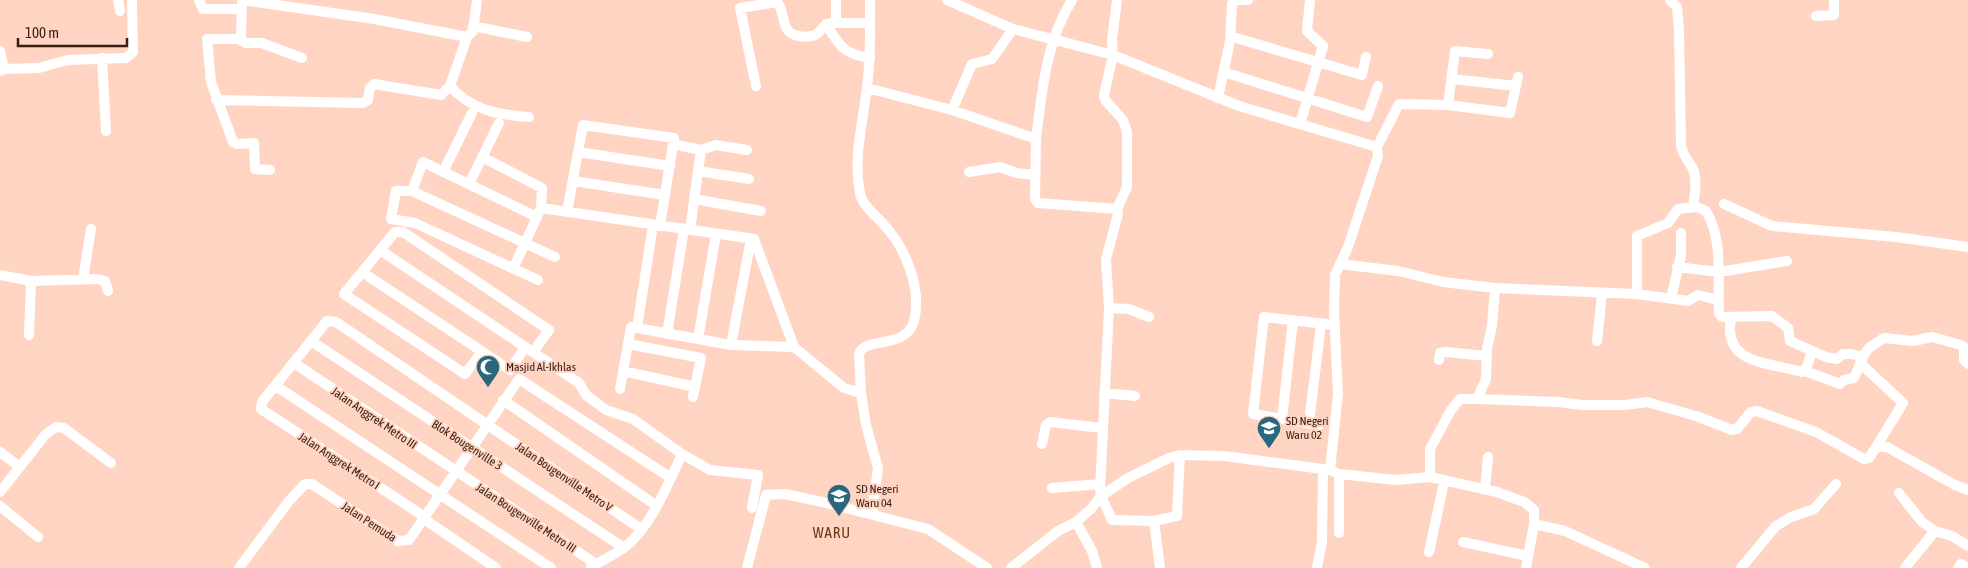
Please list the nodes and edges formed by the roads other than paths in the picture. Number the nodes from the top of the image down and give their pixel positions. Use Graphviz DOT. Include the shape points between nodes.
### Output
graph roads {
  1 [pos="118,0"];
  2 [pos="132,0"];
  3 [pos="199,0"];
  4 [pos="477,0"];
  5 [pos="836,0"];
  6 [pos="870,0"];
  7 [pos="948,0"];
  8 [pos="1072,0"];
  9 [pos="1118,0"];
  10 [pos="1248,0"];
  11 [pos="1310,0"];
  12 [pos="1670,0"];
  13 [pos="1834,0"];
  14 [pos="242,3"];
  15 [pos="739,4"];
  16 [pos="120,11"];
  17 [pos="1816,16"];
  18 [pos="831,23"];
  19 [pos="870,23"];
  20 [pos="474,26"];
  21 [pos="1013,30"];
  22 [pos="527,37"];
  23 [pos="467,38"];
  24 [pos="1236,38"];
  25 [pos="1054,39"];
  26 [pos="240,40"];
  27 [pos="0,51"];
  28 [pos="1488,54"];
  29 [pos="1114,55"];
  30 [pos="102,58"];
  31 [pos="302,58"];
  32 [pos="870,58"];
  33 [pos="1366,58"];
  34 [pos="1318,62"];
  35 [pos="2,70"];
  36 [pos="1230,74"];
  37 [pos="1452,79"];
  38 [pos="450,86"];
  39 [pos="756,86"];
  40 [pos="1378,86"];
  41 [pos="867,88"];
  42 [pos="1218,98"];
  43 [pos="1307,98"];
  44 [pos="216,100"];
  45 [pos="1448,105"];
  46 [pos="952,110"];
  47 [pos="472,113"];
  48 [pos="529,117"];
  49 [pos="499,123"];
  50 [pos="1300,124"];
  51 [pos="106,131"];
  52 [pos="1036,139"];
  53 [pos="673,144"];
  54 [pos="1377,147"];
  55 [pos="701,150"];
  56 [pos="747,150"];
  57 [pos="578,152"];
  58 [pos="482,157"];
  59 [pos="670,166"];
  60 [pos="270,170"];
  61 [pos="698,171"];
  62 [pos="444,172"];
  63 [pos="969,172"];
  64 [pos="1034,175"];
  65 [pos="749,179"];
  66 [pos="573,182"];
  67 [pos="469,184"];
  68 [pos="412,191"];
  69 [pos="665,195"];
  70 [pos="694,199"];
  71 [pos="1724,204"];
  72 [pos="1693,206"];
  73 [pos="1118,209"];
  74 [pos="761,211"];
  75 [pos="567,212"];
  76 [pos="539,213"];
  77 [pos="657,225"];
  78 [pos="91,229"];
  79 [pos="687,230"];
  80 [pos="1681,233"];
  81 [pos="716,234"];
  82 [pos="751,239"];
  83 [pos="525,243"];
  84 [pos="1968,247"];
  85 [pos="380,250"];
  86 [pos="554,257"];
  87 [pos="1787,261"];
  88 [pos="1340,264"];
  89 [pos="1677,267"];
  90 [pos="513,269"];
  91 [pos="362,272"];
  92 [pos="1719,272"];
  93 [pos="0,275"];
  94 [pos="83,279"];
  95 [pos="538,280"];
  96 [pos="31,281"];
  97 [pos="1495,288"];
  98 [pos="108,291"];
  99 [pos="1602,294"];
  100 [pos="1637,294"];
  101 [pos="1671,298"];
  102 [pos="1718,300"];
  103 [pos="1109,308"];
  104 [pos="1149,317"];
  105 [pos="1731,318"];
  106 [pos="1293,320"];
  107 [pos="1321,324"];
  108 [pos="1335,325"];
  109 [pos="636,328"];
  110 [pos="667,334"];
  111 [pos="29,335"];
  112 [pos="1968,337"];
  113 [pos="698,339"];
  114 [pos="311,341"];
  115 [pos="1597,342"];
  116 [pos="628,344"];
  117 [pos="731,345"];
  118 [pos="794,346"];
  119 [pos="1964,347"];
  120 [pos="529,350"];
  121 [pos="482,352"];
  122 [pos="1812,352"];
  123 [pos="1486,356"];
  124 [pos="1438,360"];
  125 [pos="1861,360"];
  126 [pos="294,363"];
  127 [pos="1968,364"];
  128 [pos="623,371"];
  129 [pos="1805,371"];
  130 [pos="276,386"];
  131 [pos="620,389"];
  132 [pos="861,393"];
  133 [pos="1104,393"];
  134 [pos="1135,396"];
  135 [pos="1478,399"];
  136 [pos="503,400"];
  137 [pos="1282,419"];
  138 [pos="487,424"];
  139 [pos="1102,428"];
  140 [pos="1042,444"];
  141 [pos="1876,446"];
  142 [pos="472,447"];
  143 [pos="0,452"];
  144 [pos="682,454"];
  145 [pos="1180,456"];
  146 [pos="1488,457"];
  147 [pos="111,463"];
  148 [pos="20,467"];
  149 [pos="1331,471"];
  150 [pos="455,472"];
  151 [pos="1430,477"];
  152 [pos="671,478"];
  153 [pos="1444,482"];
  154 [pos="1100,484"];
  155 [pos="1836,484"];
  156 [pos="1052,488"];
  157 [pos="1485,489"];
  158 [pos="1968,490"];
  159 [pos="0,492"];
  160 [pos="1899,493"];
  161 [pos="440,494"];
  162 [pos="1101,496"];
  163 [pos="0,506"];
  164 [pos="657,506"];
  165 [pos="752,508"];
  166 [pos="872,513"];
  167 [pos="424,518"];
  168 [pos="1154,521"];
  169 [pos="1076,522"];
  170 [pos="1534,524"];
  171 [pos="641,529"];
  172 [pos="1935,531"];
  173 [pos="1339,533"];
  174 [pos="38,537"];
  175 [pos="1463,542"];
  176 [pos="1968,546"];
  177 [pos="624,548"];
  178 [pos="1429,552"];
  179 [pos="1528,556"];
  180 [pos="593,566"];
  181 [pos="239,568"];
  182 [pos="496,568"];
  183 [pos="551,568"];
  184 [pos="747,568"];
  185 [pos="987,568"];
  186 [pos="1011,568"];
  187 [pos="1097,568"];
  188 [pos="1160,568"];
  189 [pos="1318,568"];
  190 [pos="1526,568"];
  191 [pos="1645,568"];
  192 [pos="1742,568"];
  193 [pos="1905,568"];
  194 [pos="1958,568"];
  195 [pos="1968,568"];
  1 -- 16 [label="street"];
  2 -- 30 [label="street" via="133,52 126,58"];
  3 -- 14 [label="street" via="202,9"];
  4 -- 20 [label="street"];
  5 -- 18 [label="street"];
  6 -- 19 [label="street"];
  7 -- 21 [label="street"];
  8 -- 25 [label="street"];
  9 -- 29 [label="street" via="1112,40"];
  10 -- 42 [label="street" via="1235,0 1232,4 1230,41"];
  11 -- 34 [label="street" via="1307,31 1323,46"];
  12 -- 72 [label="street" via="1677,8 1681,51 1681,146 1695,174"];
  13 -- 17 [label="street" via="1835,14"];
  14 -- 23 [label="street" via="374,19"];
  14 -- 26 [label="street"];
  15 -- 18 [label="street" via="777,2 785,28 793,35 814,36"];
  15 -- 39 [label="street"];
  18 -- 19 [label="street"];
  18 -- 32 [label="street" via="845,51"];
  19 -- 32 [label="street"];
  20 -- 22 [label="street"];
  20 -- 23 [label="street"];
  21 -- 25 [label="street"];
  21 -- 46 [label="street" via="992,59 972,64"];
  23 -- 38 [label="street"];
  24 -- 34 [label="street"];
  25 -- 29 [label="street"];
  25 -- 52 [label="street" via="1041,93"];
  26 -- 31 [label="street" via="262,43"];
  26 -- 44 [label="street" via="208,39 211,82"];
  27 -- 35 [label="street"];
  28 -- 37 [label="street" via="1456,51"];
  29 -- 42 [label="street"];
  29 -- 73 [label="street" via="1104,95 1126,126 1127,188"];
  30 -- 35 [label="street"];
  30 -- 51 [label="street"];
  32 -- 41 [label="street"];
  33 -- 34 [label="street" via="1362,75"];
  34 -- 43 [label="street"];
  36 -- 43 [label="street"];
  37 -- 45 [label="street"];
  37 -- 45 [label="street" via="1517,82 1510,113"];
  38 -- 44 [label="street" via="439,96 374,84 363,104"];
  38 -- 48 [label="street" via="459,96 482,109 504,116"];
  40 -- 43 [label="street" via="1368,117"];
  41 -- 46 [label="street"];
  41 -- 132 [label="street" via="858,146 859,192 863,202 904,251 914,288 915,313 912,327 900,338 860,350"];
  42 -- 50 [label="street"];
  43 -- 50 [label="street"];
  44 -- 60 [label="street" via="233,142 254,143 255,169"];
  45 -- 54 [label="street" via="1400,104"];
  46 -- 52 [label="street"];
  47 -- 62 [label="street"];
  49 -- 58 [label="street"];
  50 -- 54 [label="street"];
  52 -- 64 [label="street"];
  53 -- 55 [label="street"];
  53 -- 57 [label="street" via="674,138 582,125"];
  53 -- 59 [label="street"];
  54 -- 88 [label="street" via="1378,156"];
  55 -- 56 [label="street" via="716,145"];
  55 -- 61 [label="street"];
  57 -- 59 [label="street"];
  57 -- 66 [label="street"];
  58 -- 67 [label="street"];
  58 -- 76 [label="street" via="542,188"];
  59 -- 69 [label="street"];
  61 -- 65 [label="street"];
  61 -- 70 [label="street"];
  62 -- 67 [label="street"];
  62 -- 68 [label="street" via="423,162"];
  63 -- 64 [label="street" via="1000,167"];
  64 -- 73 [label="street" via="1035,199 1038,202"];
  66 -- 69 [label="street"];
  66 -- 75 [label="street"];
  67 -- 76 [label="street"];
  68 -- 83 [label="street"];
  68 -- 90 [label="street" via="396,191 391,219 415,222"];
  69 -- 77 [label="street"];
  70 -- 74 [label="street"];
  70 -- 79 [label="street"];
  71 -- 84 [label="street" via="1772,226"];
  72 -- 92 [label="street" via="1704,209 1711,220"];
  72 -- 100 [label="street" via="1678,209 1668,223 1637,236"];
  73 -- 103 [label="street" via="1106,259"];
  75 -- 76 [label="street"];
  75 -- 77 [label="street"];
  76 -- 83 [label="street"];
  77 -- 79 [label="street"];
  77 -- 109 [label="street"];
  78 -- 94 [label="street"];
  79 -- 81 [label="street"];
  79 -- 110 [label="street"];
  80 -- 89 [label="street" via="1681,256"];
  81 -- 82 [label="street"];
  81 -- 113 [label="street"];
  82 -- 117 [label="street"];
  82 -- 118 [label="street" via="754,239"];
  83 -- 86 [label="street"];
  83 -- 90 [label="street"];
  85 -- 91 [label="street"];
  85 -- 120 [label="street"];
  85 -- 120 [label="street" via="395,232 411,237 548,330"];
  87 -- 92 [label="street"];
  88 -- 97 [label="street"];
  88 -- 108 [label="street" via="1334,286"];
  89 -- 92 [label="street"];
  89 -- 101 [label="street"];
  90 -- 95 [label="street"];
  91 -- 121 [label="street"];
  91 -- 121 [label="street" via="344,294 465,374"];
  92 -- 102 [label="street"];
  93 -- 96 [label="street"];
  94 -- 96 [label="street"];
  94 -- 98 [label="street" via="102,280"];
  96 -- 111 [label="street"];
  97 -- 99 [label="street"];
  97 -- 123 [label="street"];
  99 -- 100 [label="street"];
  99 -- 115 [label="street"];
  100 -- 101 [label="street"];
  101 -- 102 [label="street" via="1689,301 1698,295"];
  102 -- 105 [label="street" via="1720,315"];
  103 -- 104 [label="street" via="1129,309"];
  103 -- 133 [label="street"];
  105 -- 122 [label="street" via="1777,318 1788,328 1790,341"];
  105 -- 129 [label="street" via="1730,338 1736,349 1748,359"];
  106 -- 107 [label="street"];
  106 -- 137 [label="street"];
  106 -- 137 [label="street" via="1264,317 1253,414"];
  107 -- 108 [label="street"];
  107 -- 137 [label="street" via="1314,424"];
  108 -- 149 [label="street" via="1338,394"];
  109 -- 110 [label="street"];
  109 -- 116 [label="street" via="631,327"];
  110 -- 113 [label="street"];
  112 -- 119 [label="street"];
  113 -- 117 [label="street"];
  114 -- 126 [label="street"];
  114 -- 138 [label="street, Jalan Bougenville Metro V" via="327,320 336,322"];
  114 -- 142 [label="street, Blok Bougenville 3"];
  116 -- 128 [label="street"];
  116 -- 128 [label="street" via="701,358 694,392"];
  117 -- 118 [label="street"];
  118 -- 132 [label="street" via="844,388"];
  119 -- 125 [label="street" via="1932,337 1913,342 1888,338 1870,347"];
  119 -- 127 [label="street" via="1964,360"];
  120 -- 121 [label="street" via="510,370"];
  120 -- 144 [label="street" via="579,383 586,395 606,410 633,419"];
  122 -- 125 [label="street" via="1833,359 1845,354"];
  122 -- 129 [label="street"];
  123 -- 124 [label="street" via="1446,352 1440,353"];
  123 -- 135 [label="street" via="1486,379"];
  125 -- 129 [label="street" via="1854,378 1839,384"];
  125 -- 141 [label="street" via="1903,403"];
  126 -- 130 [label="street"];
  126 -- 150 [label="street, Jalan Anggrek Metro III"];
  128 -- 131 [label="street"];
  130 -- 161 [label="street"];
  130 -- 167 [label="street, Jalan Anggrek Metro I" via="262,402 260,409 264,413"];
  132 -- 166 [label="street" via="878,468"];
  133 -- 134 [label="street"];
  133 -- 139 [label="street"];
  135 -- 141 [label="street" via="1582,405 1647,402 1732,430 1737,429 1751,412 1757,411 1816,432 1864,459 1869,458"];
  135 -- 151 [label="street" via="1460,399 1451,410 1430,449"];
  136 -- 138 [label="street, Jalan Pemuda"];
  136 -- 152 [label="street, Jalan Pemuda" via="519,379"];
  136 -- 164 [label="street"];
  138 -- 142 [label="street, Jalan Pemuda"];
  138 -- 171 [label="street, Jalan Bougenville Metro V"];
  139 -- 140 [label="street" via="1050,422 1046,425"];
  139 -- 154 [label="street"];
  141 -- 158 [label="street" via="1887,447"];
  142 -- 150 [label="street, Jalan Pemuda"];
  142 -- 177 [label="street, Blok Bougenville 3"];
  143 -- 148 [label="street"];
  144 -- 152 [label="street"];
  144 -- 165 [label="street" via="710,470 758,475"];
  145 -- 149 [label="street" via="1240,457"];
  145 -- 162 [label="street" via="1136,474"];
  145 -- 168 [label="street" via="1177,516"];
  146 -- 157 [label="street"];
  147 -- 148 [label="street" via="64,428 58,427 46,434"];
  148 -- 159 [label="street"];
  149 -- 151 [label="street" via="1396,480"];
  149 -- 173 [label="street"];
  149 -- 189 [label="street"];
  150 -- 161 [label="street, Jalan Pemuda"];
  150 -- 180 [label="street, Jalan Bougenville Metro III"];
  151 -- 153 [label="street"];
  152 -- 164 [label="street"];
  153 -- 157 [label="street"];
  153 -- 178 [label="street"];
  154 -- 156 [label="street"];
  154 -- 162 [label="street"];
  155 -- 192 [label="street" via="1814,509 1776,526"];
  157 -- 170 [label="street" via="1530,506 1534,510"];
  160 -- 172 [label="street" via="1920,520"];
  161 -- 167 [label="street, Jalan Pemuda"];
  161 -- 183 [label="street"];
  162 -- 168 [label="street" via="1113,522"];
  162 -- 169 [label="street"];
  163 -- 174 [label="street"];
  164 -- 171 [label="street"];
  166 -- 184 [label="street" via="785,494 766,494"];
  166 -- 185 [label="street" via="877,518 928,529"];
  167 -- 181 [label="street, Jalan Pemuda" via="409,540 401,542 312,484 305,484"];
  167 -- 182 [label="street, Jalan Anggrek Metro I"];
  168 -- 188 [label="street"];
  169 -- 186 [label="street"];
  169 -- 187 [label="street" via="1092,551"];
  170 -- 179 [label="street"];
  170 -- 191 [label="street" via="1565,531"];
  171 -- 177 [label="street"];
  172 -- 176 [label="street"];
  172 -- 193 [label="street"];
  175 -- 179 [label="street"];
  177 -- 180 [label="street"];
  179 -- 190 [label="street"];
  194 -- 195 [label="street" via="1961,564"];
}
